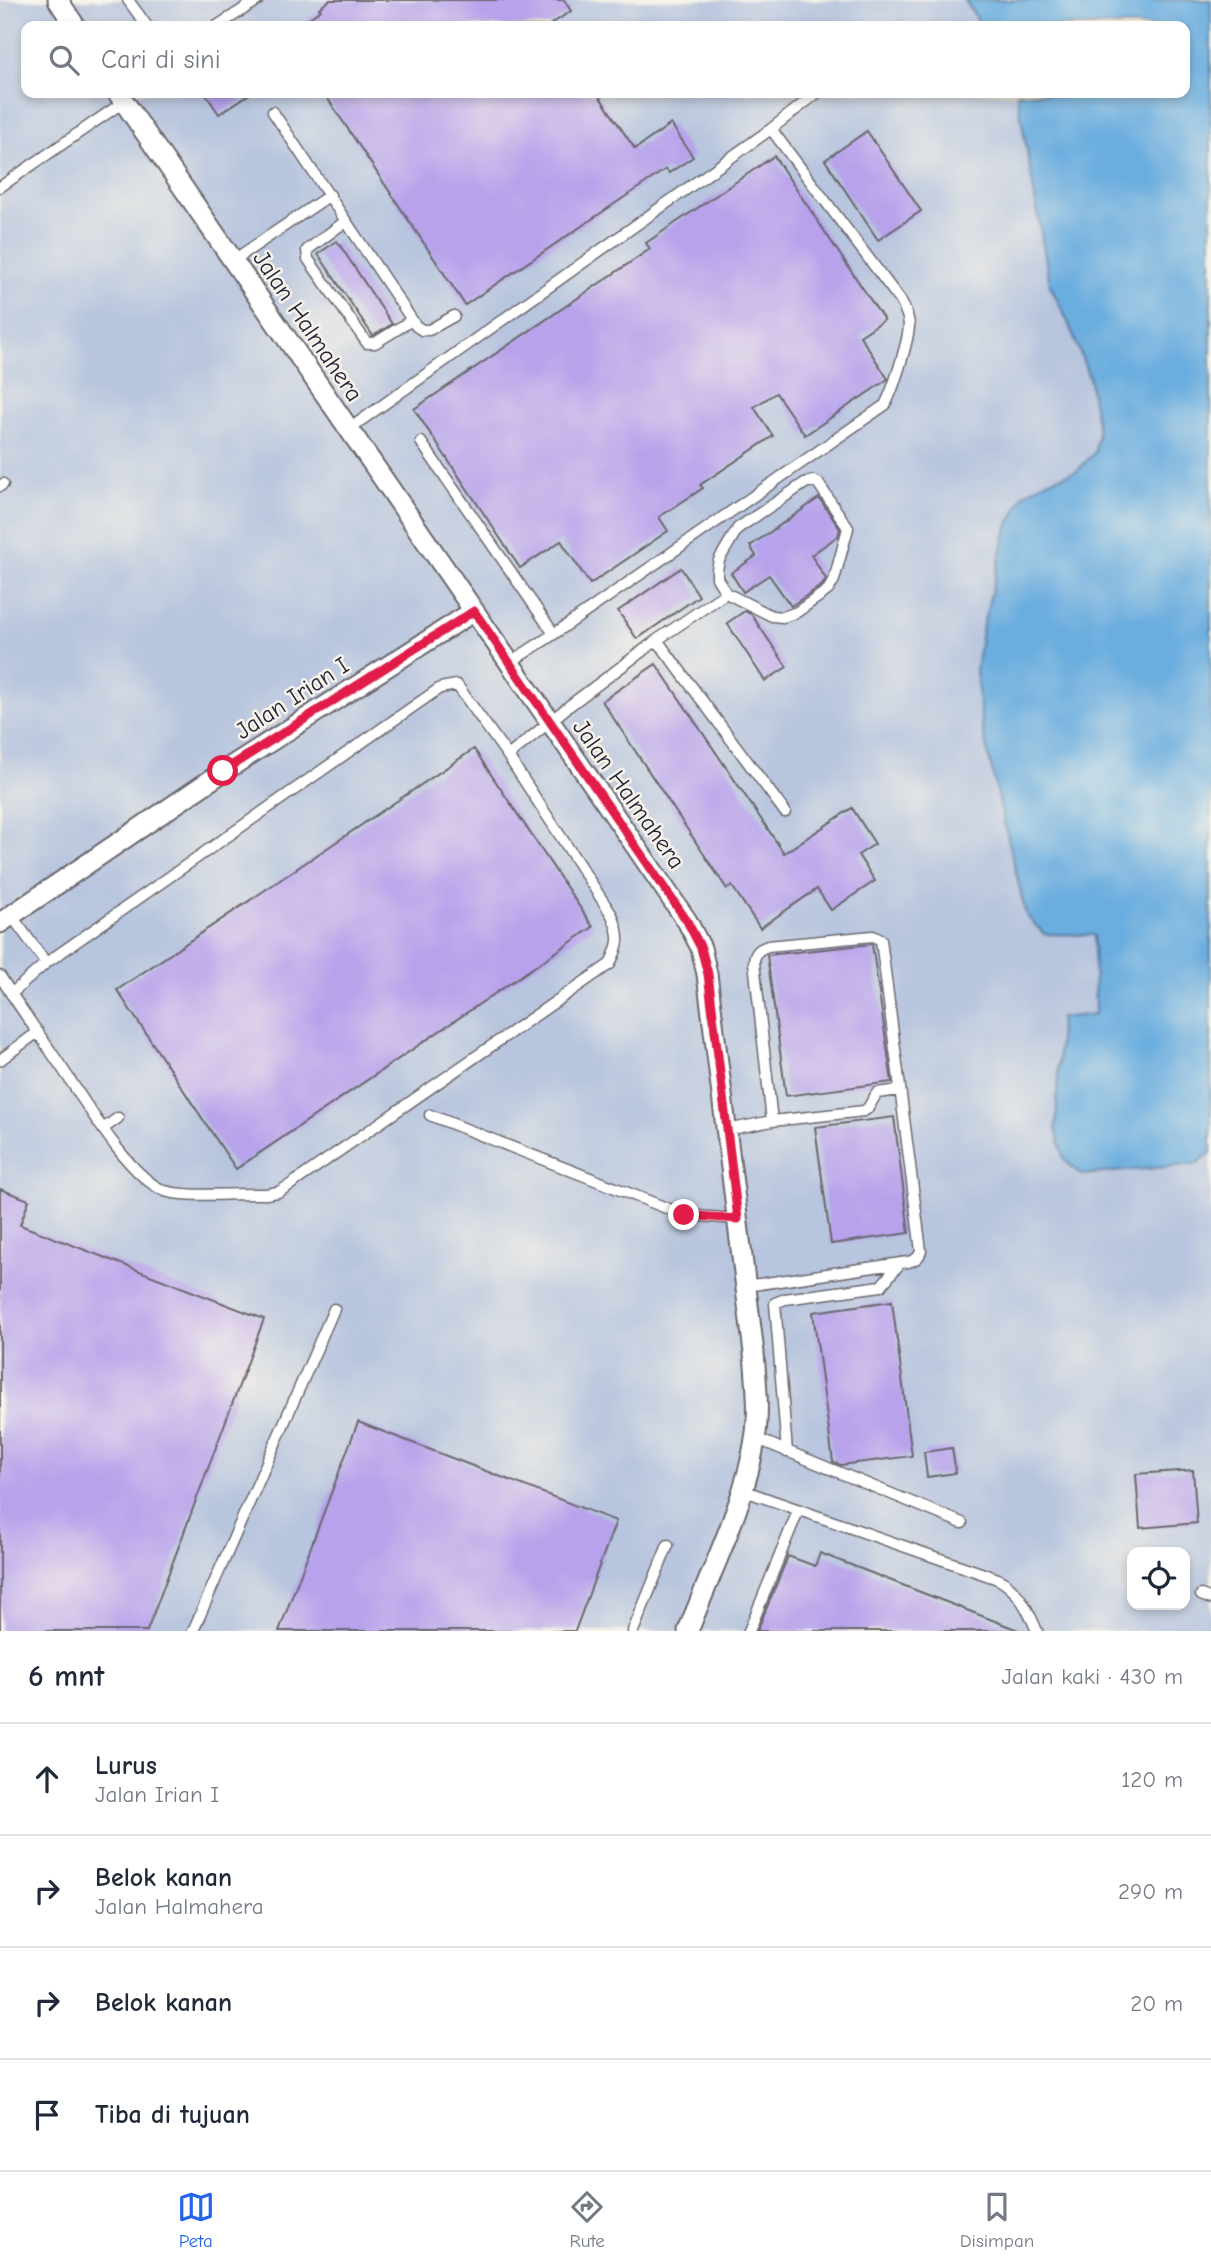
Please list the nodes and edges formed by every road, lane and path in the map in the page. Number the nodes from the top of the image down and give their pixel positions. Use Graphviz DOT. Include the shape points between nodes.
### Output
graph roads {
  1 [pos="58,0"];
  2 [pos="128,0"];
  3 [pos="258,0"];
  4 [pos="72,21"];
  5 [pos="143,21"];
  6 [pos="225,21"];
  7 [pos="120,98"];
  8 [pos="122,98"];
  9 [pos="811,98"];
  10 [pos="273,112"];
  11 [pos="771,129"];
  12 [pos="0,187"];
  13 [pos="330,195"];
  14 [pos="346,221"];
  15 [pos="234,260"];
  16 [pos="454,316"];
  17 [pos="412,320"];
  18 [pos="349,429"];
  19 [pos="421,442"];
  20 [pos="726,593"];
  21 [pos="474,611"];
  22 [pos="554,635"];
  23 [pos="657,640"];
  24 [pos="509,663"];
  25 [pos="550,724"];
  26 [pos="508,756"];
  27 [pos="785,812"];
  28 [pos="6,919"];
  29 [pos="46,963"];
  30 [pos="0,976"];
  31 [pos="11,994"];
  32 [pos="38,1032"];
  33 [pos="0,1060"];
  34 [pos="900,1090"];
  35 [pos="430,1115"];
  36 [pos="118,1118"];
  37 [pos="772,1121"];
  38 [pos="104,1128"];
  39 [pos="727,1130"];
  40 [pos="738,1219"];
  41 [pos="900,1263"];
  42 [pos="746,1286"];
  43 [pos="334,1309"];
  44 [pos="755,1438"];
  45 [pos="787,1451"];
  46 [pos="742,1490"];
  47 [pos="798,1511"];
  48 [pos="961,1524"];
  49 [pos="668,1545"];
  50 [pos="193,1631"];
  51 [pos="634,1631"];
  52 [pos="688,1631"];
  53 [pos="749,1631"];
  54 [pos="1037,1631"];
  1 -- 4 [label="street"];
  2 -- 5 [label="lane"];
  3 -- 6 [label="lane"];
  7 -- 12 [label="lane"];
  8 -- 15 [label="street, Jalan Halmahera"];
  9 -- 11 [label="lane"];
  10 -- 13 [label="lane"];
  11 -- 18 [label="lane"];
  11 -- 22 [label="lane" via="900,300 909,325 892,392 885,405"];
  13 -- 14 [label="lane"];
  13 -- 15 [label="lane"];
  14 -- 17 [label="lane"];
  14 -- 17 [label="lane" via="307,250 308,259 367,344"];
  15 -- 18 [label="street, Jalan Halmahera"];
  16 -- 17 [label="lane" via="429,330 422,330"];
  18 -- 21 [label="street, Jalan Halmahera"];
  19 -- 22 [label="lane"];
  20 -- 20 [label="lane" via="717,570 738,528 805,483 818,483 848,528 828,590 783,617"];
  20 -- 23 [label="lane"];
  21 -- 24 [label="street, Jalan Halmahera"];
  21 -- 28 [label="street, Jalan Irian I" via="223,771"];
  22 -- 24 [label="lane"];
  23 -- 25 [label="lane"];
  23 -- 27 [label="lane"];
  24 -- 25 [label="street, Jalan Halmahera"];
  25 -- 26 [label="lane"];
  25 -- 39 [label="street, Jalan Halmahera" via="682,913 701,948"];
  26 -- 29 [label="lane" via="457,685 440,688"];
  26 -- 38 [label="lane" via="612,915 619,932 610,964 278,1192 168,1192 137,1171"];
  28 -- 29 [label="lane"];
  29 -- 31 [label="lane"];
  30 -- 31 [label="lane"];
  31 -- 32 [label="lane"];
  32 -- 33 [label="lane"];
  32 -- 38 [label="lane"];
  34 -- 37 [label="lane" via="877,1093 864,1111"];
  34 -- 37 [label="lane" via="881,940 873,936 768,946 759,949 754,962"];
  34 -- 41 [label="lane" via="921,1251 915,1260"];
  35 -- 40 [label="lane" via="684,1215"];
  36 -- 38 [label="lane"];
  37 -- 39 [label="lane"];
  39 -- 40 [label="street, Jalan Halmahera"];
  40 -- 42 [label="street, Jalan Halmahera"];
  41 -- 42 [label="lane"];
  41 -- 45 [label="lane" via="881,1286 775,1303"];
  42 -- 44 [label="street, Jalan Halmahera" via="757,1401"];
  43 -- 50 [label="lane"];
  44 -- 45 [label="lane"];
  44 -- 46 [label="street, Jalan Halmahera"];
  45 -- 48 [label="lane"];
  46 -- 47 [label="lane"];
  46 -- 52 [label="street, Jalan Halmahera"];
  47 -- 53 [label="lane"];
  47 -- 54 [label="lane" via="1006,1583 1022,1600"];
  49 -- 51 [label="lane"];
}
